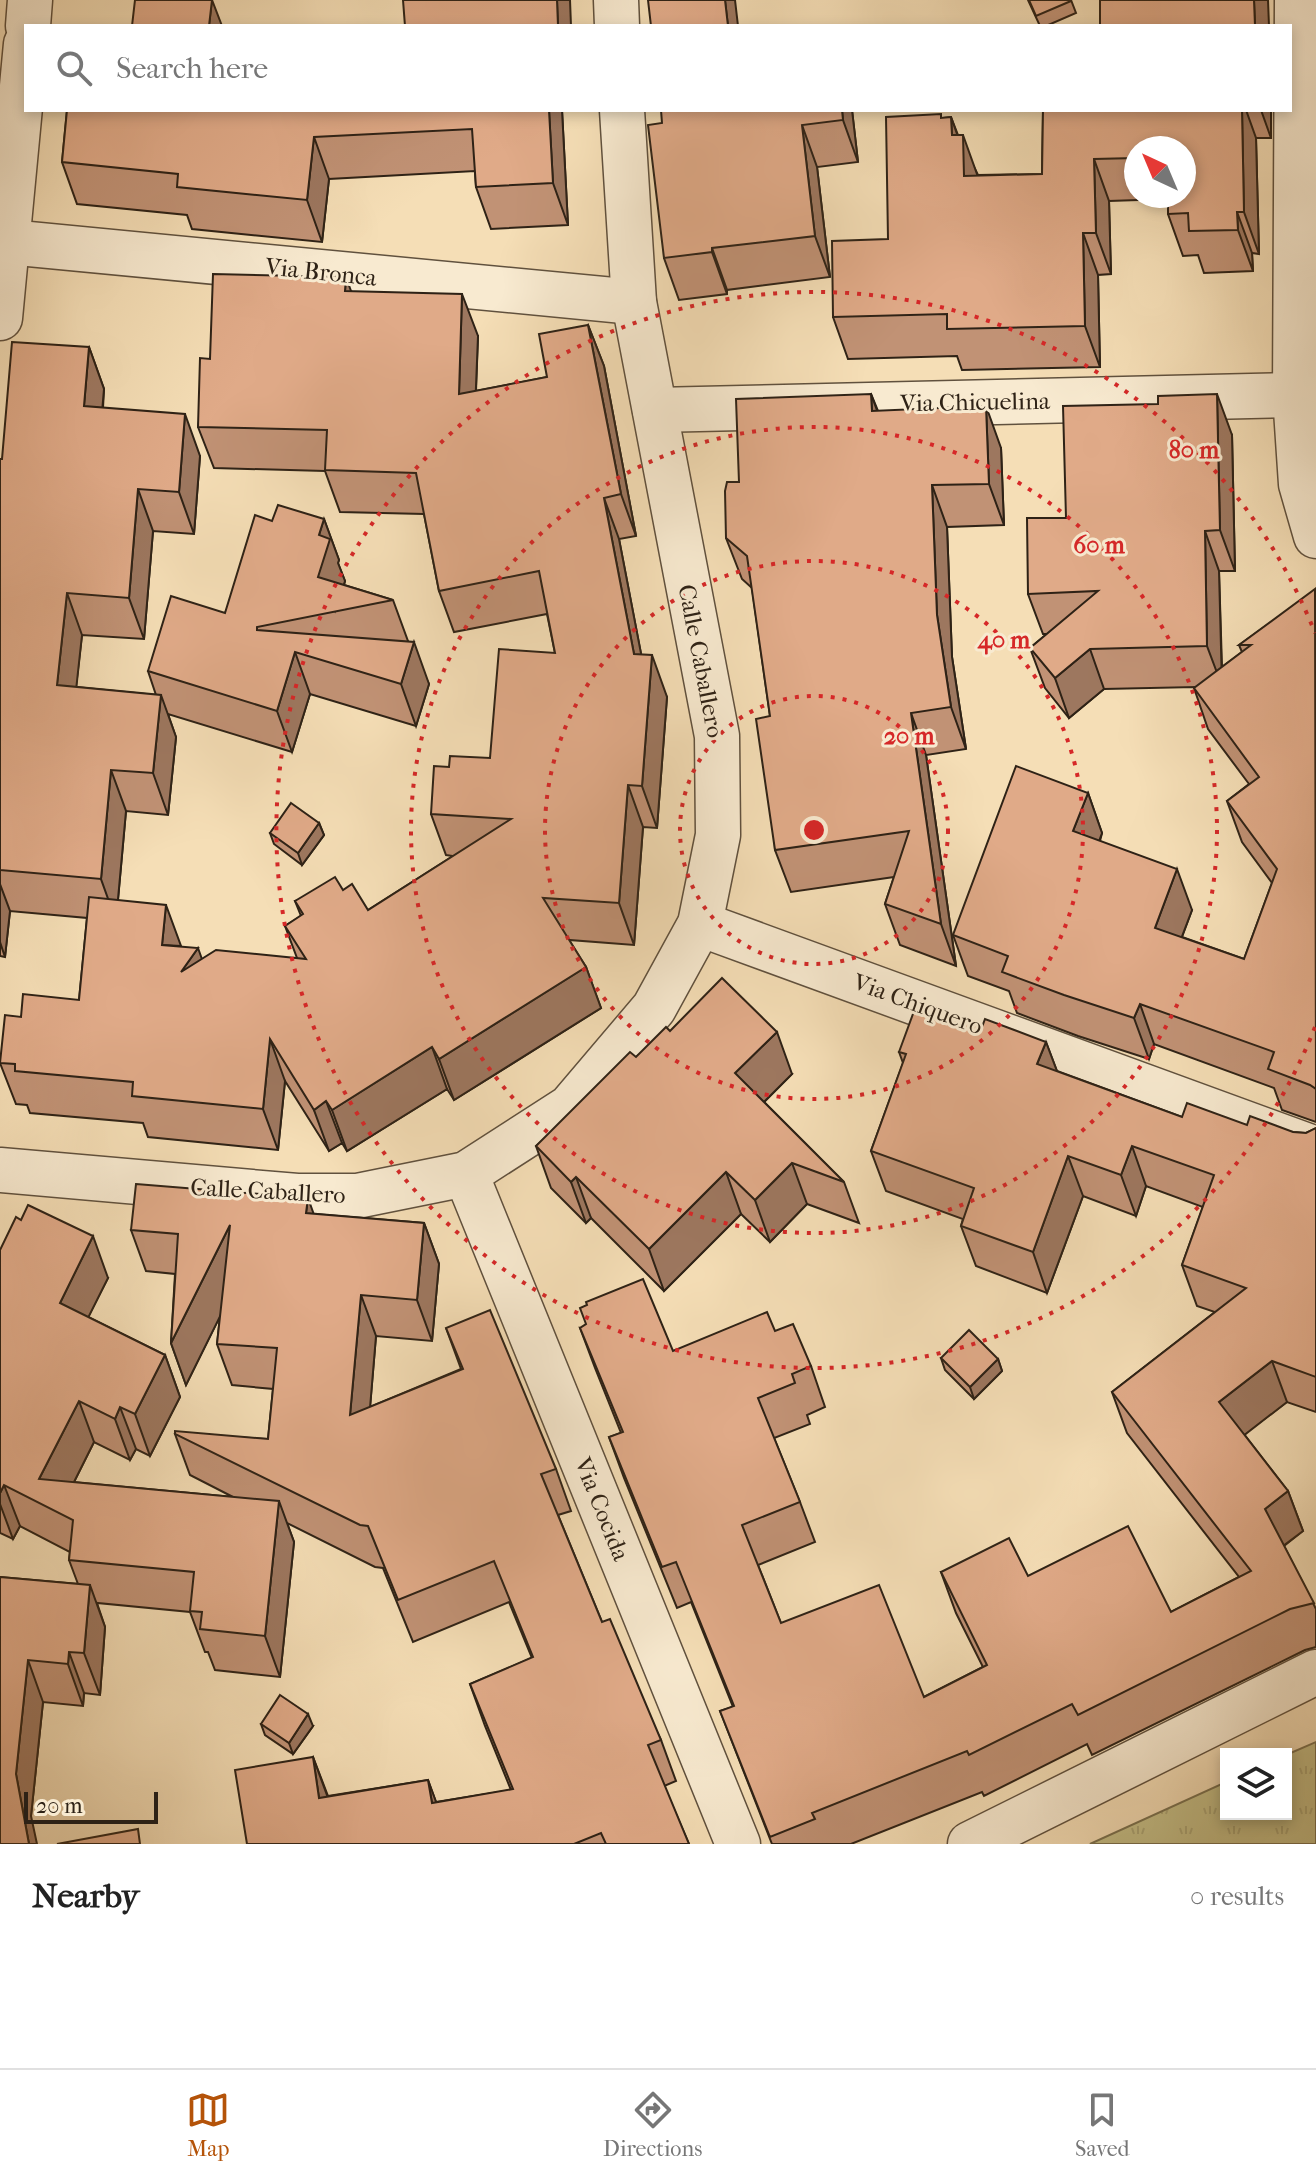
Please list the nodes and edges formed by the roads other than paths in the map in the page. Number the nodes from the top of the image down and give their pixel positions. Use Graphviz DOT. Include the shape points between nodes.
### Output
graph roads {
  1 [pos="30,0"];
  2 [pos="616,0"];
  3 [pos="1297,0"];
  4 [pos="28,24"];
  5 [pos="617,24"];
  6 [pos="24,66"];
  7 [pos="622,112"];
  8 [pos="8,242"];
  9 [pos="634,302"];
  10 [pos="0,318"];
  11 [pos="1295,395"];
  12 [pos="655,410"];
  13 [pos="1316,536"];
  14 [pos="700,924"];
  15 [pos="1316,1149"];
  16 [pos="0,1170"];
  17 [pos="466,1174"];
  18 [pos="1316,1672"];
  19 [pos="738,1844"];
  20 [pos="970,1844"];
  1 -- 4 [label="street"];
  2 -- 5 [label="street"];
  3 -- 11 [label="street"];
  6 -- 8 [label="street"];
  7 -- 9 [label="street, Calle Caballero"];
  8 -- 9 [label="street, Via Bronca"];
  8 -- 10 [label="street"];
  9 -- 12 [label="street, Calle Caballero"];
  11 -- 12 [label="street, Via Chicuelina"];
  11 -- 13 [label="street" via="1301,484"];
  12 -- 14 [label="street, Calle Caballero" via="717,736 718,835"];
  14 -- 15 [label="street, Via Chiquero"];
  14 -- 17 [label="street, Calle Caballero" via="654,1008 570,1107"];
  16 -- 17 [label="street, Calle Caballero" via="297,1196 357,1196"];
  17 -- 19 [label="street, Via Cocida"];
  18 -- 20 [label="street"];
}
